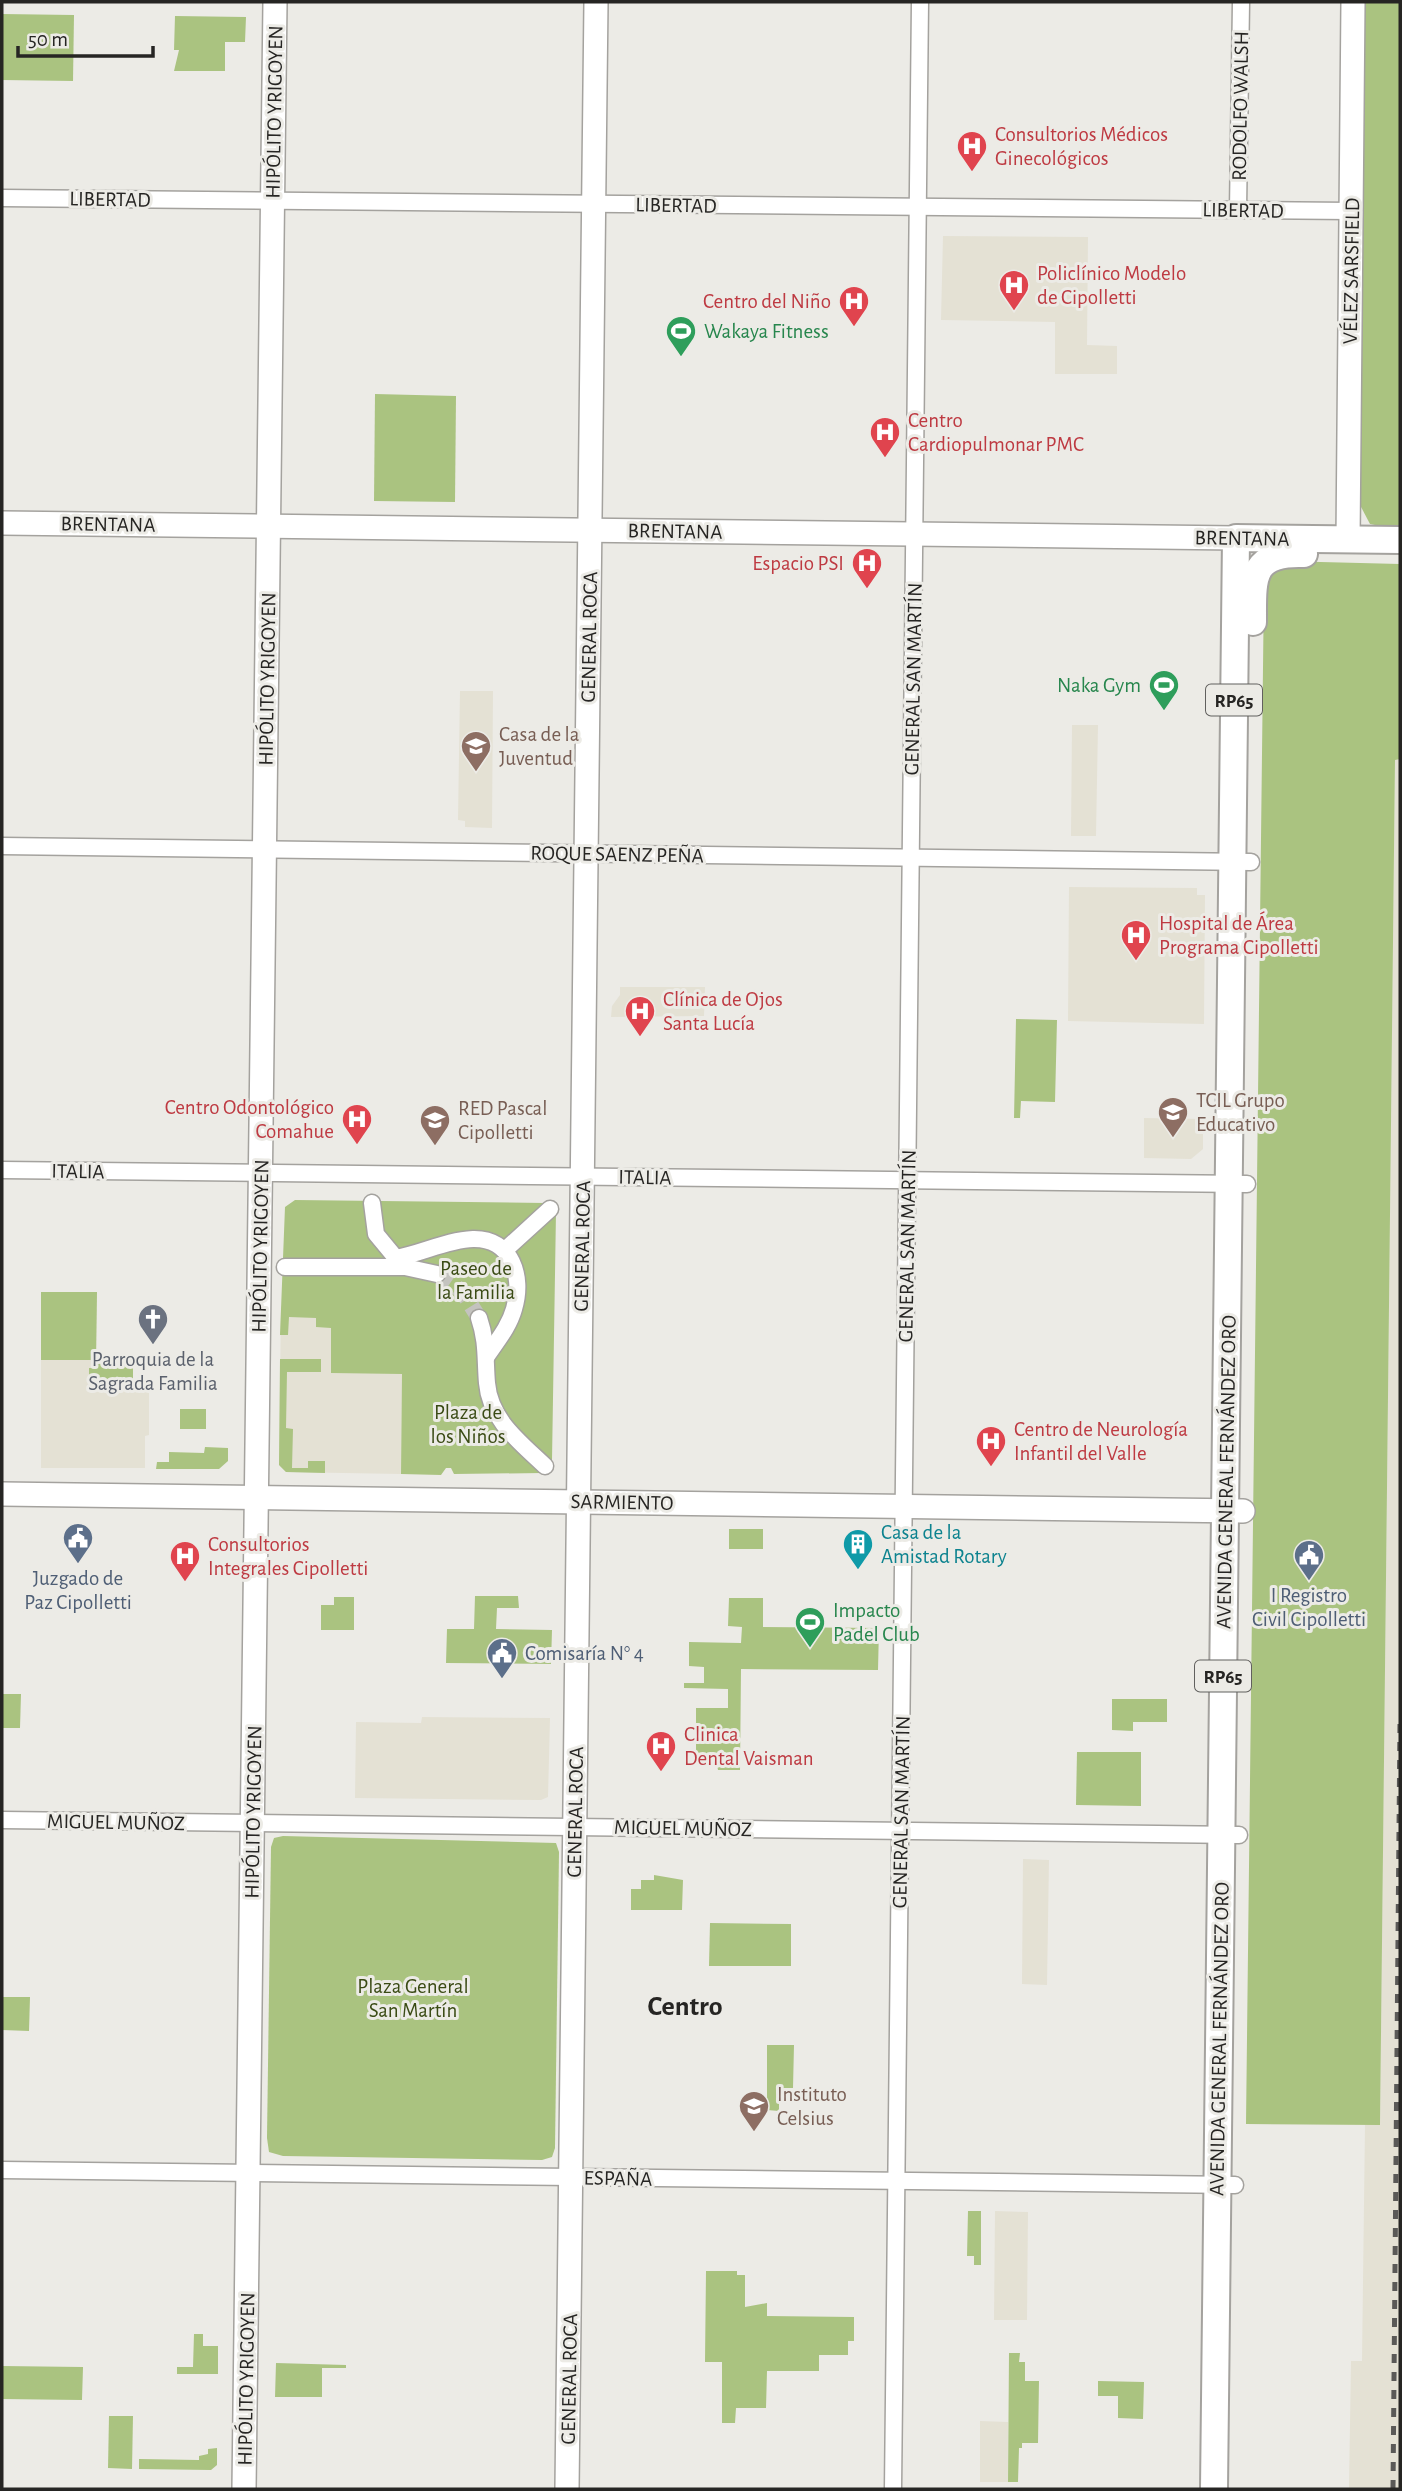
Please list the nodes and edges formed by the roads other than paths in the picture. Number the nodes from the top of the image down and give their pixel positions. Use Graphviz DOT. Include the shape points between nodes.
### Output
graph roads {
  1 [pos="275,2"];
  2 [pos="596,2"];
  3 [pos="920,2"];
  4 [pos="1241,2"];
  5 [pos="1353,2"];
  6 [pos="2,198"];
  7 [pos="272,200"];
  8 [pos="594,204"];
  9 [pos="918,207"];
  10 [pos="1238,210"];
  11 [pos="1351,211"];
  12 [pos="2,523"];
  13 [pos="268,526"];
  14 [pos="590,530"];
  15 [pos="915,534"];
  16 [pos="1240,538"];
  17 [pos="1348,540"];
  18 [pos="1400,540"];
  19 [pos="1400,557"];
  20 [pos="1252,758"];
  21 [pos="2,846"];
  22 [pos="264,850"];
  23 [pos="586,854"];
  24 [pos="911,858"];
  25 [pos="1242,862"];
  26 [pos="2,1170"];
  27 [pos="260,1173"];
  28 [pos="583,1177"];
  29 [pos="908,1180"];
  30 [pos="1238,1184"];
  31 [pos="372,1203"];
  32 [pos="550,1209"];
  33 [pos="505,1250"];
  34 [pos="400,1262"];
  35 [pos="285,1267"];
  36 [pos="437,1274"];
  37 [pos="480,1318"];
  38 [pos="487,1356"];
  39 [pos="545,1466"];
  40 [pos="2,1494"];
  41 [pos="257,1497"];
  42 [pos="579,1502"];
  43 [pos="904,1506"];
  44 [pos="1234,1511"];
  45 [pos="2,1820"];
  46 [pos="253,1823"];
  47 [pos="575,1827"];
  48 [pos="901,1831"];
  49 [pos="1230,1835"];
  50 [pos="2,2170"];
  51 [pos="248,2173"];
  52 [pos="571,2177"];
  53 [pos="897,2181"];
  54 [pos="1226,2185"];
  55 [pos="244,2489"];
  56 [pos="567,2489"];
  57 [pos="893,2489"];
  58 [pos="1214,2489"];
  59 [pos="1231,2489"];
  1 -- 7 [label="street, HIPÓLITO YRIGOYEN"];
  2 -- 8 [label="street, GENERAL ROCA"];
  3 -- 9 [label="street, GENERAL SAN MARTÍN"];
  4 -- 10 [label="street, RODOLFO WALSH"];
  5 -- 11 [label="street, VÉLEZ SARSFIELD"];
  6 -- 7 [label="street, LIBERTAD"];
  7 -- 8 [label="street, LIBERTAD"];
  7 -- 13 [label="street, HIPÓLITO YRIGOYEN"];
  8 -- 9 [label="street, LIBERTAD"];
  8 -- 14 [label="street, GENERAL ROCA"];
  9 -- 10 [label="street, LIBERTAD"];
  9 -- 15 [label="street, GENERAL SAN MARTÍN"];
  10 -- 11 [label="street, LIBERTAD"];
  11 -- 17 [label="street, VÉLEZ SARSFIELD"];
  12 -- 13 [label="street, BRENTANA"];
  13 -- 14 [label="street, BRENTANA"];
  13 -- 22 [label="street, HIPÓLITO YRIGOYEN"];
  14 -- 15 [label="street, BRENTANA"];
  14 -- 23 [label="street, GENERAL ROCA"];
  15 -- 16 [label="street, BRENTANA"];
  15 -- 24 [label="street, GENERAL SAN MARTÍN"];
  16 -- 17 [label="main road, BRENTANA"];
  16 -- 20 [label="main road" via="1243,715"];
  16 -- 25 [label="main road, AVENIDA GENERAL FERNÁNDEZ ORO / RP65"];
  17 -- 18 [label="main road, BRENTANA"];
  19 -- 20 [label="main road, AVENIDA GENERAL FERNÁNDEZ ORO / RP65" via="1291,553 1265,561 1253,592"];
  20 -- 25 [label="main road, AVENIDA GENERAL FERNÁNDEZ ORO / RP65"];
  21 -- 22 [label="street, ROQUE SAENZ PEÑA"];
  22 -- 23 [label="street, ROQUE SAENZ PEÑA"];
  22 -- 27 [label="street, HIPÓLITO YRIGOYEN"];
  23 -- 24 [label="street, ROQUE SAENZ PEÑA"];
  23 -- 28 [label="street, GENERAL ROCA"];
  24 -- 25 [label="street, ROQUE SAENZ PEÑA"];
  24 -- 29 [label="street, GENERAL SAN MARTÍN"];
  25 -- 30 [label="main road, AVENIDA GENERAL FERNÁNDEZ ORO / RP65"];
  26 -- 27 [label="street, ITALIA"];
  27 -- 28 [label="street, ITALIA"];
  27 -- 41 [label="street, HIPÓLITO YRIGOYEN"];
  28 -- 29 [label="street, ITALIA"];
  28 -- 42 [label="street, GENERAL ROCA"];
  29 -- 30 [label="street, ITALIA"];
  29 -- 43 [label="street, GENERAL SAN MARTÍN"];
  30 -- 44 [label="main road, AVENIDA GENERAL FERNÁNDEZ ORO / RP65"];
  31 -- 34 [label="street" via="376,1234"];
  32 -- 33 [label="street"];
  33 -- 34 [label="street" via="474,1239"];
  33 -- 38 [label="street" via="515,1269 516,1302"];
  34 -- 35 [label="street"];
  34 -- 36 [label="street"];
  37 -- 38 [label="street"];
  38 -- 39 [label="street" via="488,1391 495,1412"];
  40 -- 41 [label="street, SARMIENTO"];
  41 -- 42 [label="street, SARMIENTO"];
  41 -- 46 [label="street, HIPÓLITO YRIGOYEN"];
  42 -- 43 [label="street, SARMIENTO"];
  42 -- 47 [label="street, GENERAL ROCA"];
  43 -- 44 [label="street, SARMIENTO"];
  43 -- 48 [label="street, GENERAL SAN MARTÍN"];
  44 -- 49 [label="main road, AVENIDA GENERAL FERNÁNDEZ ORO / RP65"];
  45 -- 46 [label="street, MIGUEL MUÑOZ"];
  46 -- 47 [label="street, MIGUEL MUÑOZ"];
  46 -- 51 [label="street, HIPÓLITO YRIGOYEN"];
  47 -- 48 [label="street, MIGUEL MUÑOZ"];
  47 -- 52 [label="street, GENERAL ROCA"];
  48 -- 49 [label="street, MIGUEL MUÑOZ"];
  48 -- 53 [label="street, GENERAL SAN MARTÍN"];
  49 -- 54 [label="main road, AVENIDA GENERAL FERNÁNDEZ ORO / RP65"];
  50 -- 51 [label="street, ESPAÑA"];
  51 -- 52 [label="street, ESPAÑA"];
  51 -- 55 [label="street, HIPÓLITO YRIGOYEN"];
  52 -- 53 [label="street, ESPAÑA"];
  52 -- 56 [label="street, GENERAL ROCA"];
  53 -- 54 [label="street, ESPAÑA"];
  53 -- 57 [label="street, GENERAL SAN MARTÍN"];
  54 -- 58 [label="main road, AVENIDA GENERAL FERNÁNDEZ ORO / RP65"];
  54 -- 59 [label="main road, AVENIDA GENERAL FERNÁNDEZ ORO / RP65"];
}
